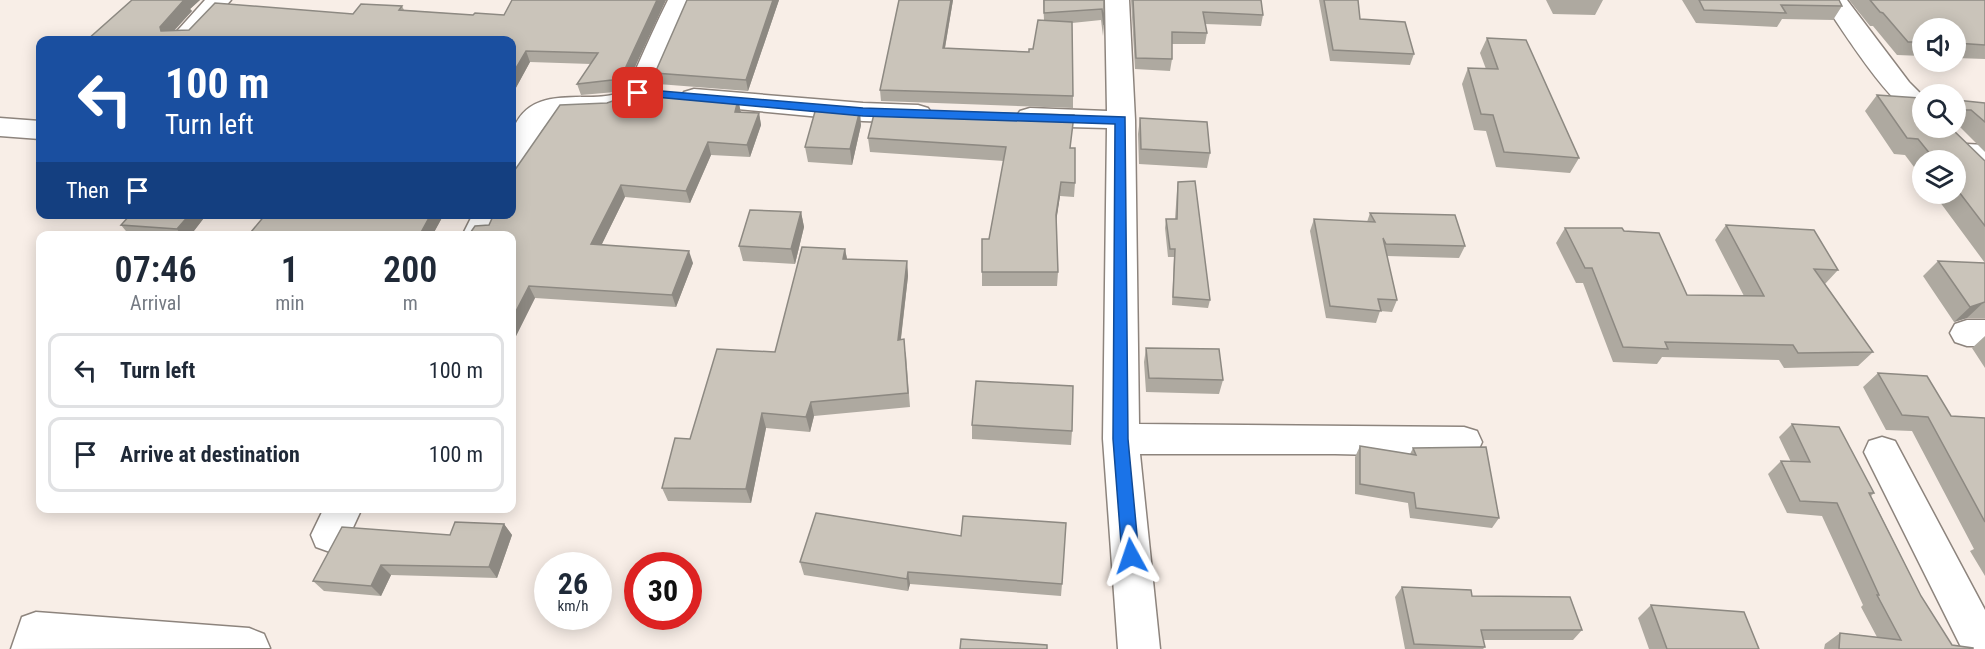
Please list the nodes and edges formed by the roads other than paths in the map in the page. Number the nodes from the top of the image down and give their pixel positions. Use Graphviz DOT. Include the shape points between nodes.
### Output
graph roads {
  1 [pos="219,0"];
  2 [pos="680,0"];
  3 [pos="1117,0"];
  4 [pos="1834,0"];
  5 [pos="185,36"];
  6 [pos="658,94"];
  7 [pos="1912,100"];
  8 [pos="945,114"];
  9 [pos="1004,116"];
  10 [pos="1121,120"];
  11 [pos="0,127"];
  12 [pos="36,130"];
  13 [pos="1952,138"];
  14 [pos="516,158"];
  15 [pos="1979,160"];
  16 [pos="1120,439"];
  17 [pos="1464,442"];
  18 [pos="1882,452"];
  19 [pos="249,648"];
  20 [pos="32,649"];
  21 [pos="1138,649"];
  22 [pos="1984,649"];
  1 -- 5 [label="street"];
  2 -- 6 [label="street"];
  3 -- 10 [label="street"];
  4 -- 7 [label="street"];
  6 -- 8 [label="street" via="863,112"];
  6 -- 14 [label="street" via="609,105 567,104 540,115"];
  9 -- 10 [label="street"];
  10 -- 16 [label="street"];
  11 -- 12 [label="street"];
  13 -- 15 [label="street"];
  16 -- 17 [label="street"];
  16 -- 21 [label="street"];
  18 -- 22 [label="street"];
  19 -- 20 [label="street" via="36,631"];
}
